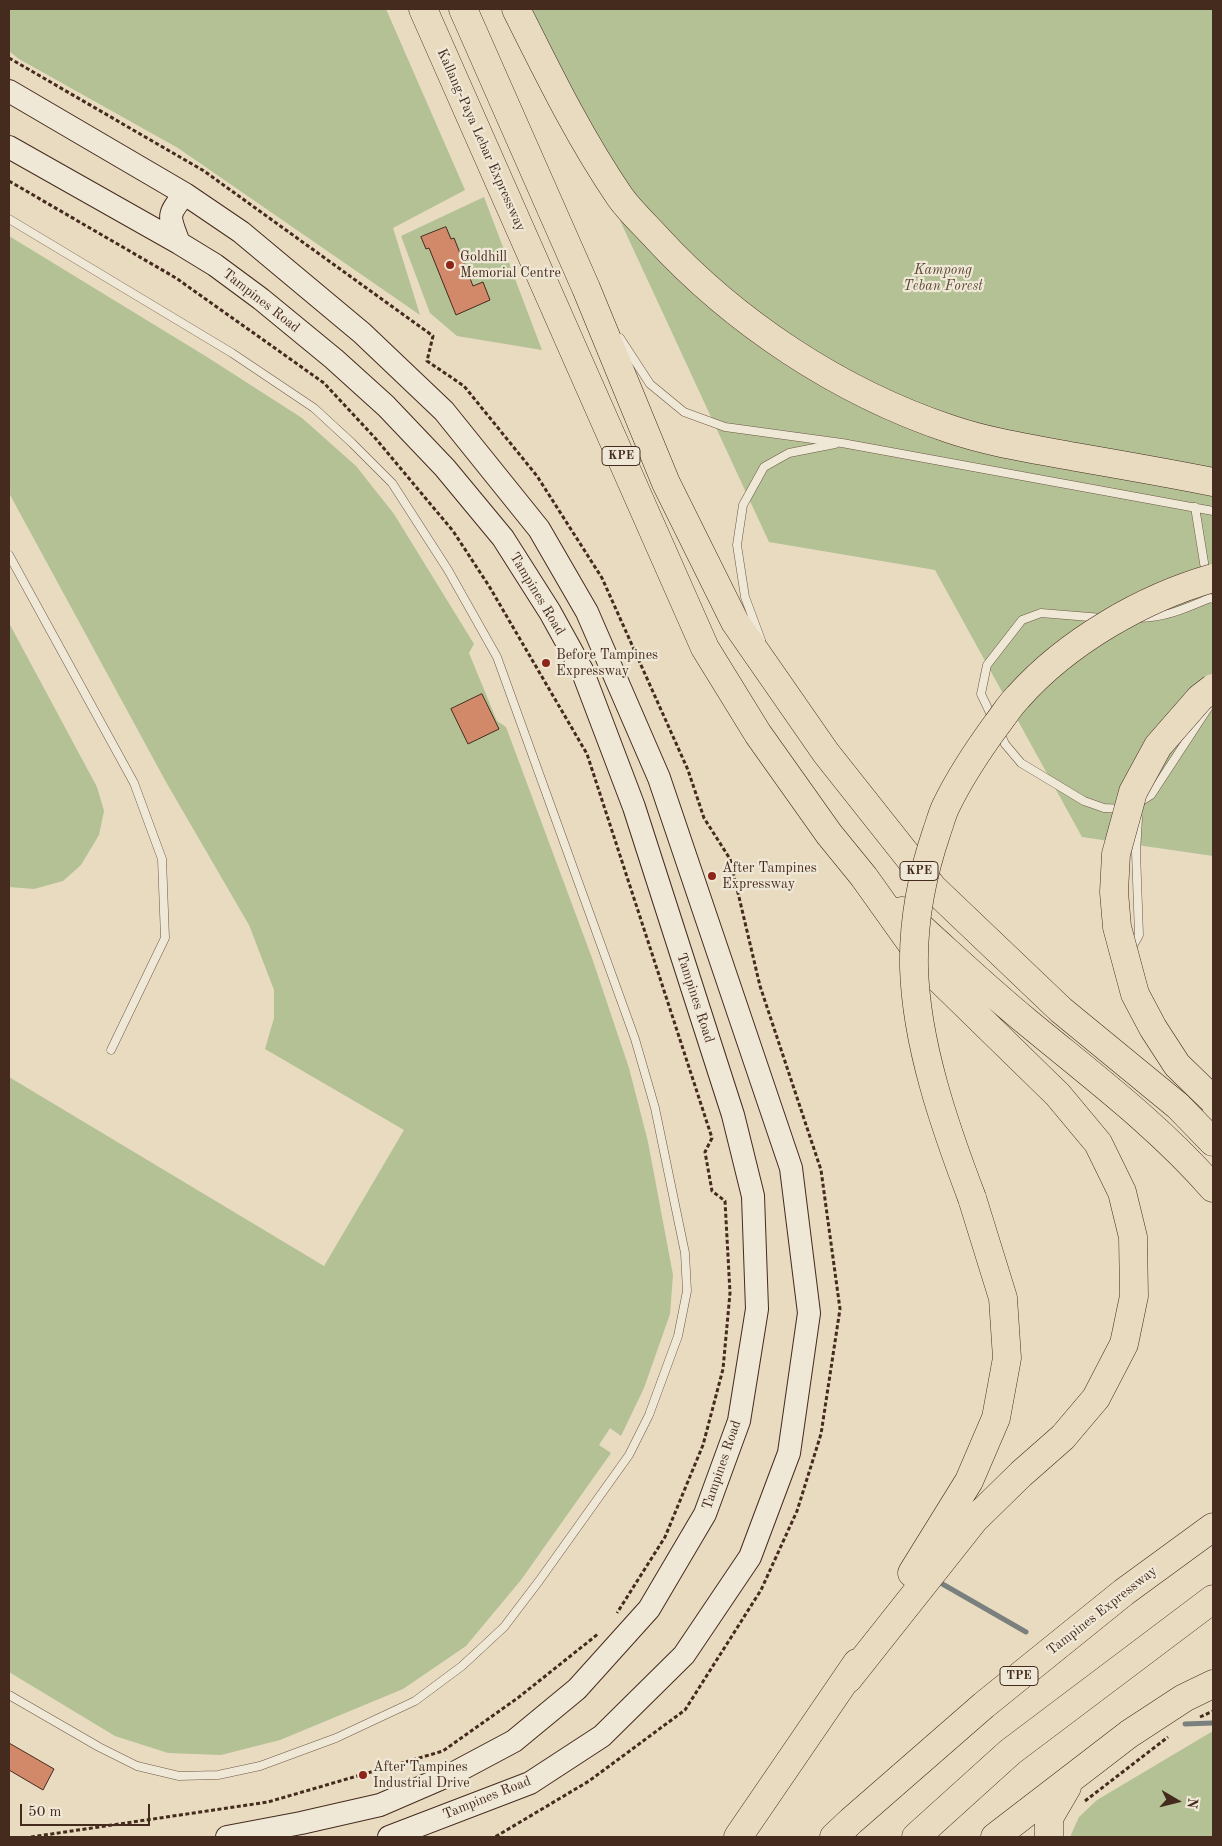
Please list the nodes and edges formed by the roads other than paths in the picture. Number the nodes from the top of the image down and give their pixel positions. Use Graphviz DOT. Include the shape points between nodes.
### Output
graph roads {
  1 [pos="424,9"];
  2 [pos="463,9"];
  3 [pos="516,9"];
  4 [pos="9,91"];
  5 [pos="9,147"];
  6 [pos="186,194"];
  7 [pos="9,219"];
  8 [pos="179,243"];
  9 [pos="586,288"];
  10 [pos="842,443"];
  11 [pos="1213,482"];
  12 [pos="1195,507"];
  13 [pos="1213,511"];
  14 [pos="9,555"];
  15 [pos="1212,592"];
  16 [pos="1213,608"];
  17 [pos="776,679"];
  18 [pos="1213,688"];
  19 [pos="1213,700"];
  20 [pos="1139,803"];
  21 [pos="864,877"];
  22 [pos="1121,957"];
  23 [pos="111,1050"];
  24 [pos="1213,1100"];
  25 [pos="1213,1142"];
  26 [pos="1213,1188"];
  27 [pos="1213,1527"];
  28 [pos="1213,1599"];
  29 [pos="848,1679"];
  30 [pos="1213,1684"];
  31 [pos="9,1695"];
  32 [pos="1071,1779"];
  33 [pos="227,1837"];
  34 [pos="389,1837"];
  35 [pos="738,1837"];
  36 [pos="834,1837"];
  37 [pos="916,1837"];
  38 [pos="995,1837"];
  39 [pos="1050,1837"];
  1 -- 21 [label="highway, Kallang-Paya Lebar Expressway / KPE" via="705,648 758,734 828,834"];
  2 -- 9 [label="highway, KPE"];
  3 -- 11 [label="highway" via="576,128 622,199 668,250 741,316 826,373 884,403 950,429 1020,447"];
  4 -- 6 [label="main road, Tampines Road"];
  5 -- 8 [label="main road, Tampines Road"];
  6 -- 8 [label="main road" via="172,209 171,222"];
  6 -- 34 [label="main road, Tampines Road" via="241,232 362,333 444,411 538,529 587,612 659,778 791,1168 808,1303 789,1453 750,1557 684,1655 602,1736 530,1783"];
  7 -- 31 [label="lane" via="232,353 314,408 392,484 448,570 497,657 635,1039 655,1108 683,1243 686,1291 678,1336 649,1415 629,1455 504,1627 462,1666 415,1701 336,1738 260,1766 218,1775 180,1776 137,1766"];
  8 -- 33 [label="main road, Tampines Road" via="261,299 334,359 432,454 503,538 582,670 634,806 733,1115 753,1196 757,1309 739,1421 705,1514 649,1609 577,1689 514,1740 454,1773 380,1805"];
  9 -- 10 [label="lane" via="650,384 684,412 725,427"];
  9 -- 17 [label="highway, KPE" via="671,492 735,622"];
  10 -- 12 [label="lane"];
  10 -- 17 [label="lane" via="789,453 764,467 743,505 737,545 745,596"];
  12 -- 13 [label="lane"];
  12 -- 15 [label="lane"];
  14 -- 23 [label="lane" via="134,783 162,859 165,938"];
  15 -- 16 [label="lane"];
  15 -- 20 [label="lane" via="1174,614 1152,618 1093,618 1041,612 1022,620 987,665 981,694 1005,744 1021,763 1084,801 1104,808 1123,809"];
  15 -- 29 [label="highway, bridge" via="1191,584 1147,603 1060,657 1018,697 980,748 946,806 927,860 916,918 915,983 919,1016 945,1126 972,1198 1003,1298 1007,1358 996,1418 969,1480"];
  17 -- 25 [label="highway, KPE" via="826,753 933,888 1025,977 1178,1106"];
  18 -- 24 [label="highway, bridge" via="1200,698 1158,746 1133,792 1116,854 1114,892 1117,927 1135,994 1177,1064"];
  19 -- 20 [label="lane" via="1151,795"];
  20 -- 22 [label="lane" via="1136,852 1139,934 1132,950"];
  21 -- 26 [label="highway" via="1025,1021 1159,1131"];
  21 -- 29 [label="highway" via="931,971 1058,1095 1098,1143 1122,1192 1133,1237 1134,1296 1124,1344 1096,1398 1063,1437 974,1520"];
  27 -- 36 [label="highway, Tampines Expressway / TPE" via="1124,1592 984,1705"];
  28 -- 37 [label="highway" via="1010,1752"];
  29 -- 35 [label="highway"];
  30 -- 32 [label="highway" via="1184,1698 1129,1734"];
  32 -- 38 [label="highway"];
  32 -- 39 [label="highway" via="1049,1818"];
}
